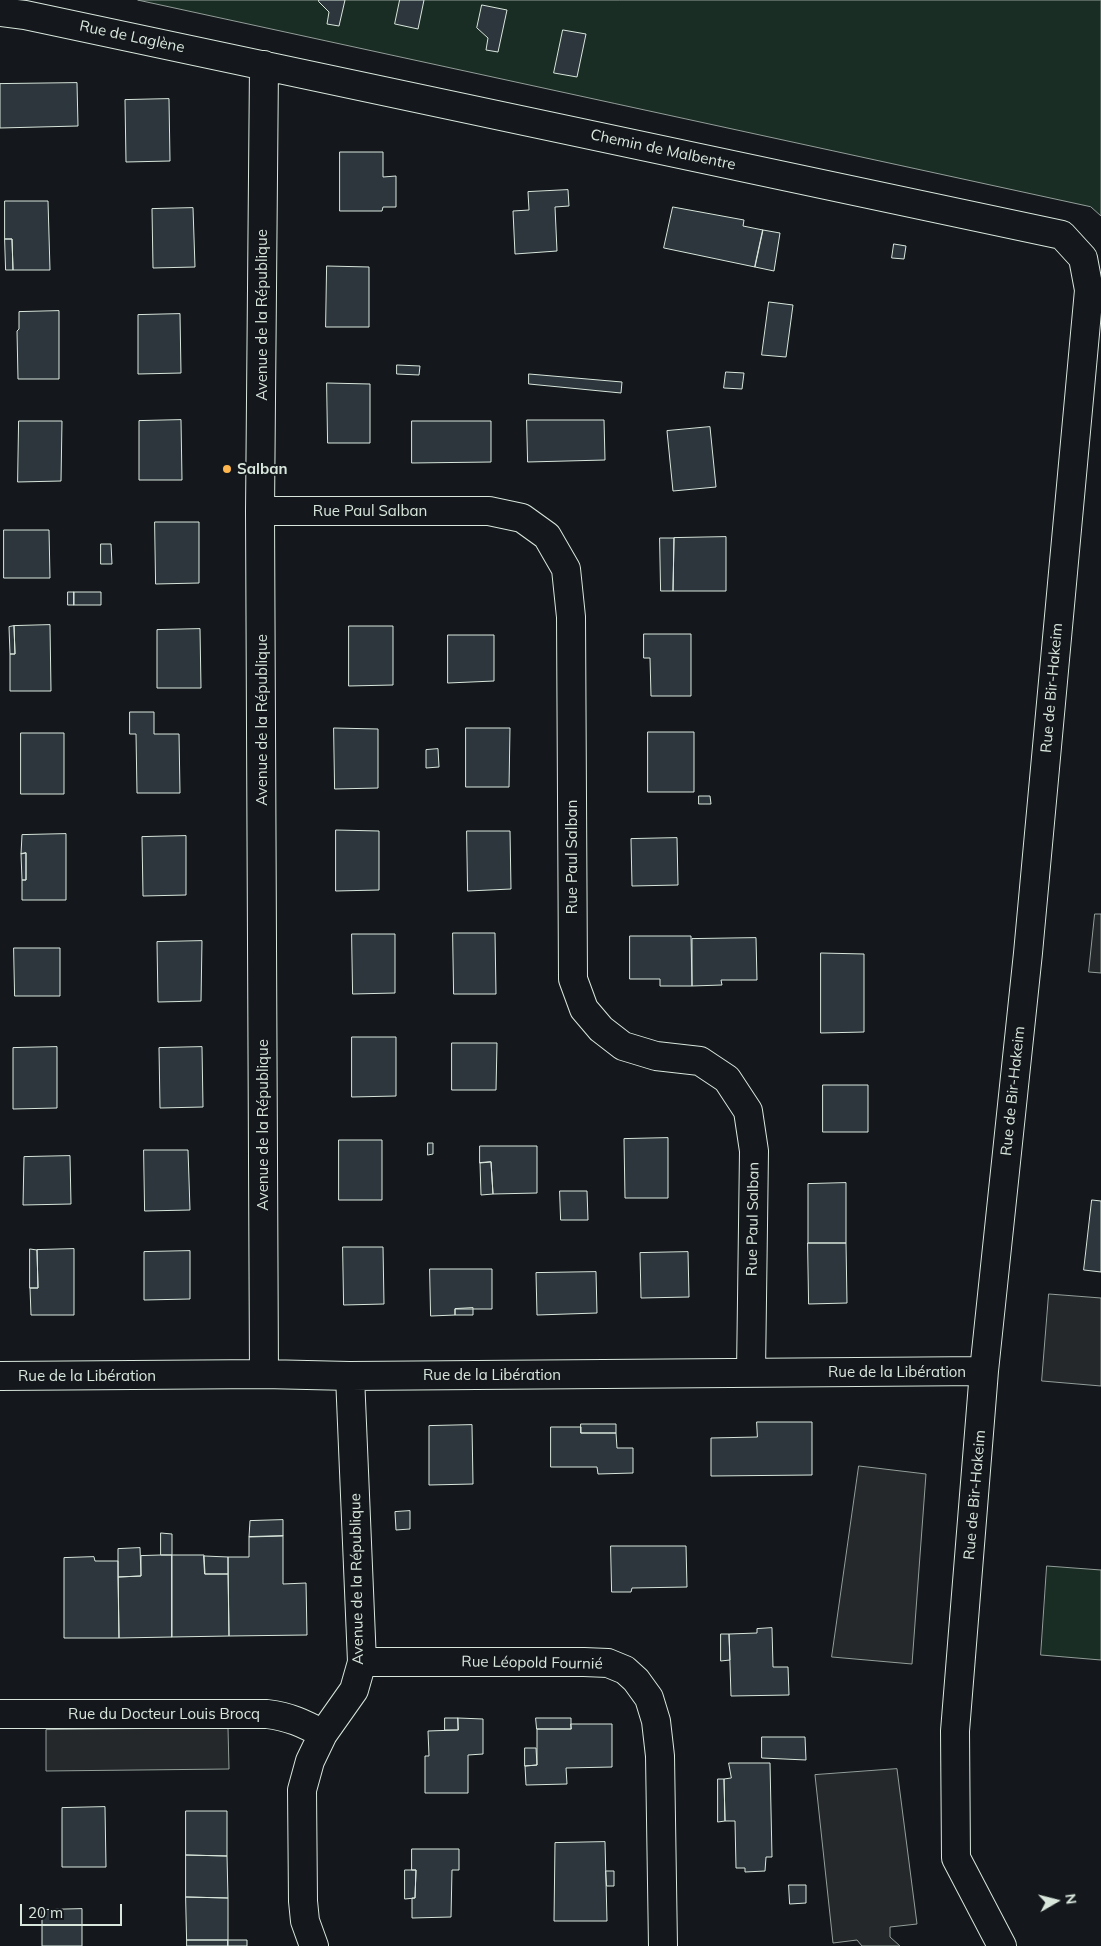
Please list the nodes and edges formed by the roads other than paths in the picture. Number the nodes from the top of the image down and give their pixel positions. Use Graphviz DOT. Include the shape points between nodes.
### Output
graph roads {
  1 [pos="18,9"];
  2 [pos="264,65"];
  3 [pos="1062,235"];
  4 [pos="260,511"];
  5 [pos="984,1371"];
  6 [pos="751,1373"];
  7 [pos="264,1374"];
  8 [pos="0,1376"];
  9 [pos="350,1376"];
  10 [pos="362,1662"];
  11 [pos="0,1714"];
  12 [pos="323,1734"];
  13 [pos="314,1946"];
  14 [pos="662,1946"];
  15 [pos="1002,1946"];
  1 -- 2 [label="street, Rue de Laglène"];
  2 -- 3 [label="street, Chemin de Malbentre"];
  2 -- 4 [label="street, Avenue de la République"];
  3 -- 5 [label="street, Rue de Bir-Hakeim" via="1083,258 1089,290 1028,953"];
  4 -- 6 [label="street, Rue Paul Salban" via="489,511 522,518 547,536 566,569 571,617 573,979 584,1009 601,1029 623,1046 656,1056 700,1061 727,1079 748,1111 754,1151"];
  4 -- 7 [label="street, Avenue de la République"];
  5 -- 6 [label="street, Rue de la Libération"];
  5 -- 15 [label="street, Rue de Bir-Hakeim" via="955,1731 956,1858"];
  6 -- 9 [label="street, Rue de la Libération"];
  7 -- 8 [label="street, Rue de la Libération"];
  7 -- 9 [label="street, Rue de la Libération"];
  9 -- 10 [label="street, Avenue de la République"];
  10 -- 12 [label="street, Avenue de la République" via="354,1690"];
  10 -- 14 [label="street, Rue Léopold Fournié" via="608,1663 625,1670 636,1680 649,1698 656,1721 660,1756"];
  11 -- 12 [label="street, Rue du Docteur Louis Brocq" via="267,1714 303,1722"];
  12 -- 13 [label="street, Avenue de la République" via="310,1761 302,1790 303,1901 305,1921"];
}
